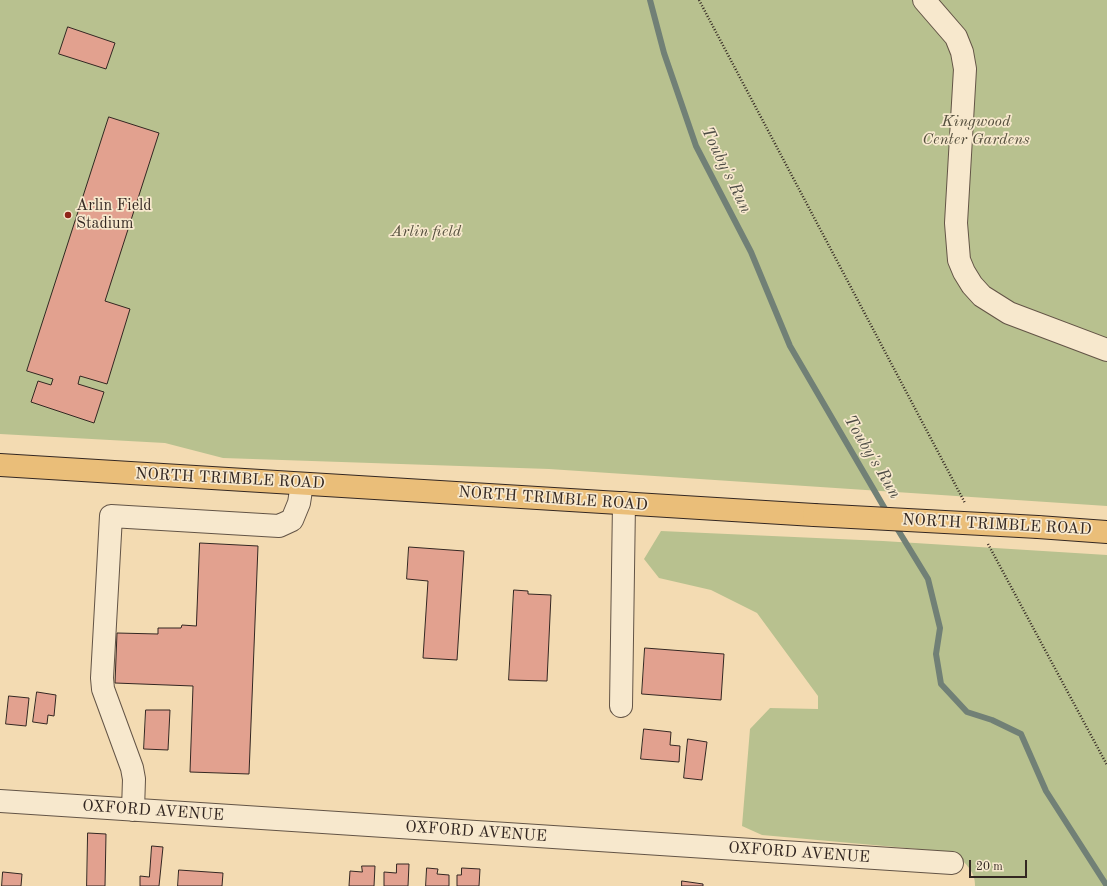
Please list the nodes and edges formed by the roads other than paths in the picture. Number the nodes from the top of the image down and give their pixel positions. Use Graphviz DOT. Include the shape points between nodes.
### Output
graph roads {
  1 [pos="924,0"];
  2 [pos="1107,350"];
  3 [pos="0,465"];
  4 [pos="302,484"];
  5 [pos="624,503"];
  6 [pos="1107,532"];
  7 [pos="621,706"];
  8 [pos="0,801"];
  9 [pos="133,810"];
  10 [pos="952,863"];
  1 -- 2 [label="street" via="956,37 965,68 956,223 959,260 964,272 982,296 1008,313"];
  3 -- 4 [label="main road, NORTH TRIMBLE ROAD"];
  4 -- 5 [label="main road, NORTH TRIMBLE ROAD"];
  4 -- 9 [label="street" via="299,504 292,520 279,526 111,516 102,678 103,689 132,768"];
  5 -- 6 [label="main road, NORTH TRIMBLE ROAD, bridge"];
  5 -- 7 [label="street"];
  8 -- 9 [label="street, OXFORD AVENUE"];
  9 -- 10 [label="street, OXFORD AVENUE"];
}
